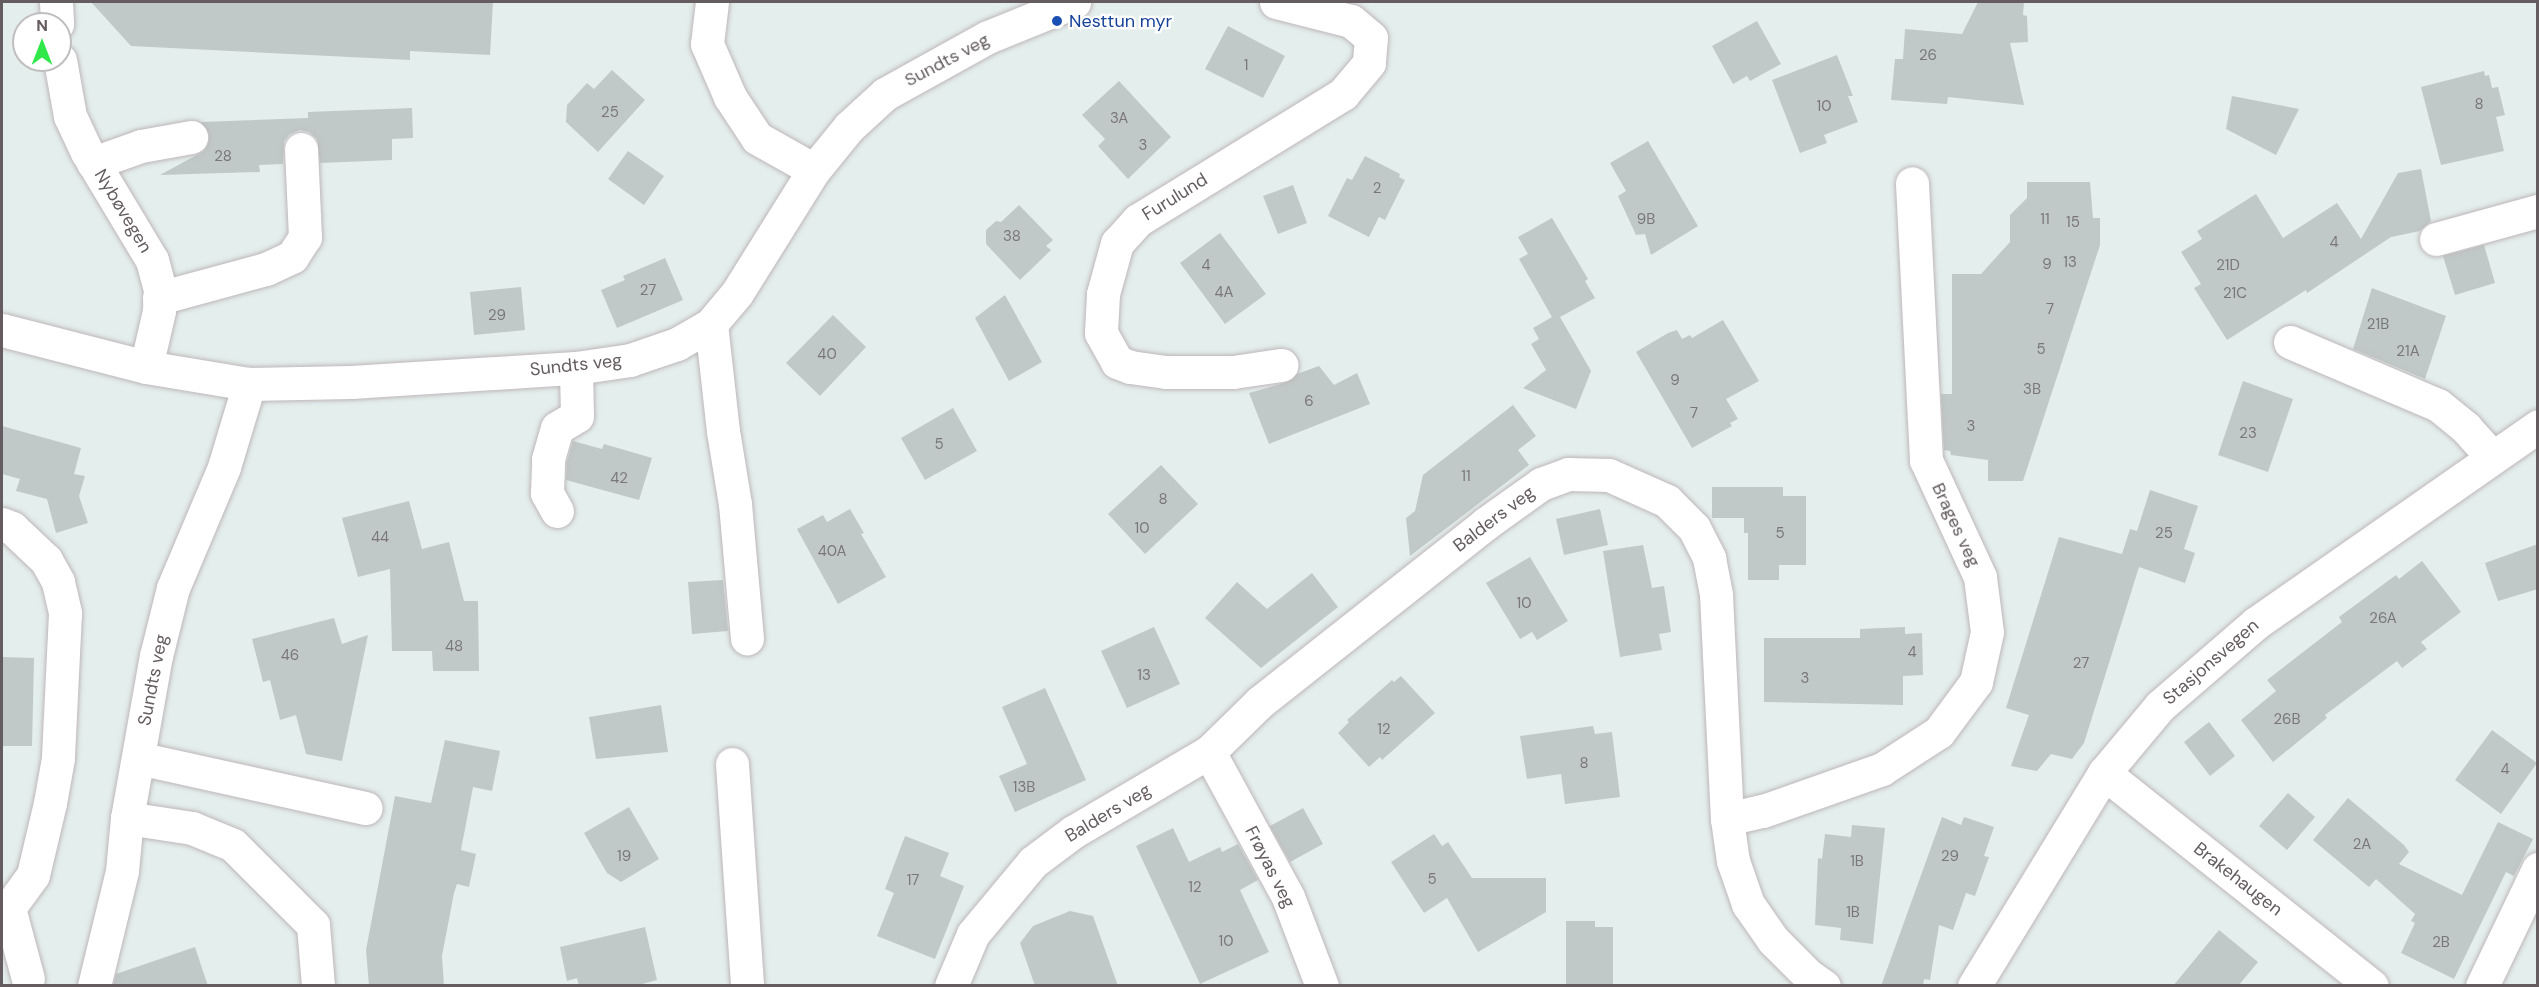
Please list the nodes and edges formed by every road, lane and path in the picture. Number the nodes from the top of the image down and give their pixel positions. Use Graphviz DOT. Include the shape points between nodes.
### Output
graph roads {
  1 [pos="712,2"];
  2 [pos="1074,2"];
  3 [pos="1276,2"];
  4 [pos="62,72"];
  5 [pos="191,137"];
  6 [pos="301,149"];
  7 [pos="93,163"];
  8 [pos="814,170"];
  9 [pos="1912,183"];
  10 [pos="2538,211"];
  11 [pos="2436,238"];
  12 [pos="159,298"];
  13 [pos="711,324"];
  14 [pos="2,330"];
  15 [pos="2290,342"];
  16 [pos="1281,365"];
  17 [pos="146,367"];
  18 [pos="576,368"];
  19 [pos="249,384"];
  20 [pos="2538,426"];
  21 [pos="2491,456"];
  22 [pos="558,511"];
  23 [pos="2,524"];
  24 [pos="747,638"];
  25 [pos="1209,753"];
  26 [pos="138,758"];
  27 [pos="732,764"];
  28 [pos="2104,773"];
  29 [pos="366,808"];
  30 [pos="127,818"];
  31 [pos="1727,819"];
  32 [pos="2538,869"];
  33 [pos="5,908"];
  34 [pos="28,979"];
  35 [pos="94,986"];
  36 [pos="318,986"];
  37 [pos="747,986"];
  38 [pos="951,986"];
  39 [pos="1322,986"];
  40 [pos="1824,986"];
  41 [pos="1974,986"];
  42 [pos="2372,986"];
  43 [pos="2482,986"];
  1 -- 8 [label="street" via="707,44 730,97 757,138"];
  2 -- 8 [label="street, Sundts veg" via="988,37 885,94 849,127"];
  3 -- 16 [label="street, Furulund" via="1351,21 1371,38 1369,63 1342,94 1138,220 1117,243 1102,294 1101,333 1117,362 1130,367 1166,372 1233,372"];
  4 -- 7 [label="street, Nybøvegen" via="70,116"];
  5 -- 7 [label="street" via="141,146"];
  6 -- 12 [label="street" via="305,237 292,257 266,269"];
  7 -- 12 [label="street, Nybøvegen" via="152,260"];
  8 -- 13 [label="street, Sundts veg" via="737,293"];
  9 -- 31 [label="street, Brages veg" via="1926,460 1980,577 1987,632 1976,682 1939,732 1882,769 1763,811"];
  10 -- 11 [label="street"];
  12 -- 17 [label="street, Nybøvegen"];
  13 -- 18 [label="street, Sundts veg" via="677,344 630,360"];
  13 -- 24 [label="street" via="735,504"];
  14 -- 17 [label="street, Sundts veg"];
  15 -- 21 [label="street" via="2438,405"];
  17 -- 19 [label="street, Sundts veg"];
  18 -- 19 [label="street, Sundts veg"];
  18 -- 22 [label="street" via="578,416 557,428 548,459 547,493"];
  19 -- 26 [label="street, Sundts veg" via="224,467 173,588"];
  20 -- 21 [label="street, Stasjonsvegen"];
  21 -- 28 [label="street, Stasjonsvegen" via="2256,623 2160,706"];
  23 -- 33 [label="street" via="12,528 46,560 58,582 65,613 58,758 50,803 33,875"];
  25 -- 31 [label="street, Balders veg" via="1260,702 1541,484 1568,474 1609,475 1667,501 1694,528 1709,558 1716,595"];
  25 -- 38 [label="street, Balders veg" via="1073,832 1033,862 973,934"];
  25 -- 39 [label="street, Frøyas veg" via="1288,897"];
  26 -- 29 [label="street"];
  26 -- 30 [label="street, Sundts veg"];
  27 -- 37 [label="street"];
  28 -- 41 [label="street, Stasjonsvegen"];
  28 -- 42 [label="street, Brakehaugen"];
  30 -- 35 [label="street, Sundts veg" via="122,871"];
  30 -- 36 [label="street" via="192,828 233,845 313,925"];
  31 -- 40 [label="street, Balders veg" via="1733,861 1748,904 1773,940"];
  32 -- 43 [label="street"];
  33 -- 34 [label="street"];
}
